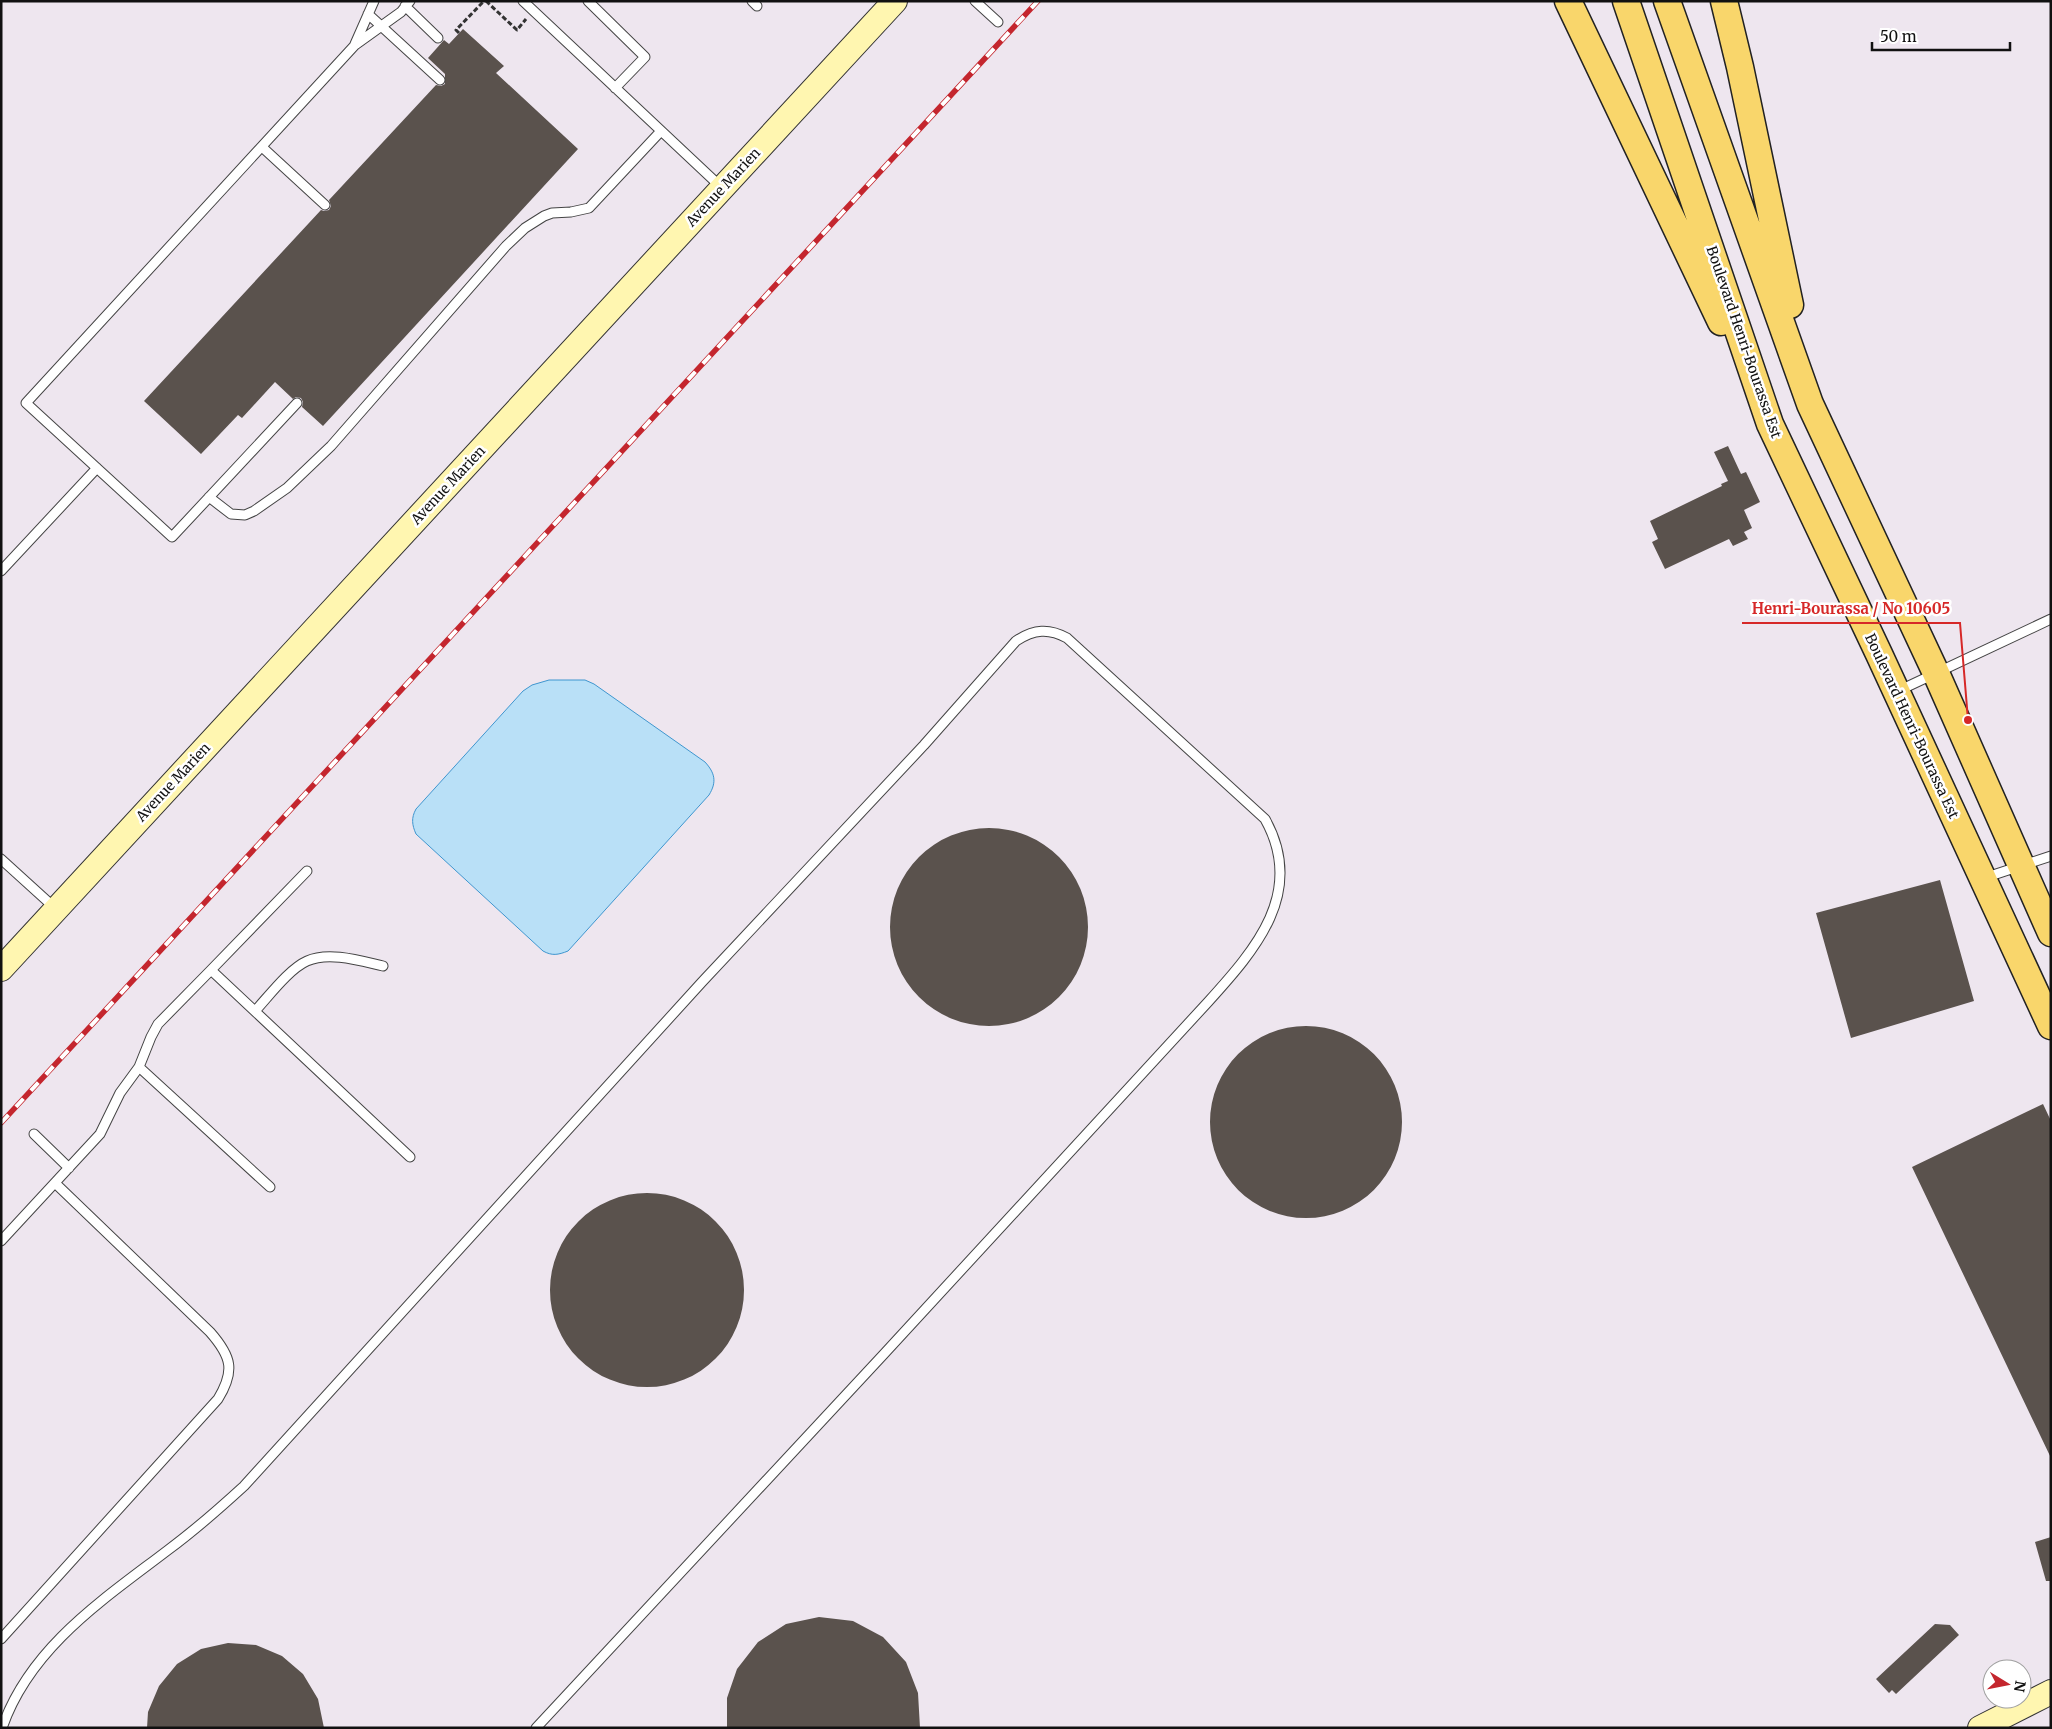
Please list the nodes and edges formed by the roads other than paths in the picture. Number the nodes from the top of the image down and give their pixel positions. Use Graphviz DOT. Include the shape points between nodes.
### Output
graph roads {
  1 [pos="374,1"];
  2 [pos="523,1"];
  3 [pos="588,1"];
  4 [pos="895,1"];
  5 [pos="975,1"];
  6 [pos="1568,1"];
  7 [pos="1626,1"];
  8 [pos="1667,1"];
  9 [pos="1724,1"];
  10 [pos="408,4"];
  11 [pos="368,14"];
  12 [pos="998,22"];
  13 [pos="382,26"];
  14 [pos="438,38"];
  15 [pos="355,45"];
  16 [pos="440,80"];
  17 [pos="615,88"];
  18 [pos="661,131"];
  19 [pos="262,147"];
  20 [pos="722,189"];
  21 [pos="325,206"];
  22 [pos="297,403"];
  23 [pos="1810,404"];
  24 [pos="1770,424"];
  25 [pos="97,468"];
  26 [pos="209,497"];
  27 [pos="1,571"];
  28 [pos="2051,619"];
  29 [pos="1936,673"];
  30 [pos="1895,692"];
  31 [pos="2051,856"];
  32 [pos="1,859"];
  33 [pos="2020,866"];
  34 [pos="307,871"];
  35 [pos="1983,878"];
  36 [pos="56,909"];
  37 [pos="2051,933"];
  38 [pos="383,966"];
  39 [pos="1,969"];
  40 [pos="211,970"];
  41 [pos="255,1011"];
  42 [pos="2051,1026"];
  43 [pos="139,1067"];
  44 [pos="34,1134"];
  45 [pos="410,1157"];
  46 [pos="70,1168"];
  47 [pos="55,1184"];
  48 [pos="270,1187"];
  49 [pos="1,1241"];
  50 [pos="1,1639"];
  51 [pos="2045,1697"];
  52 [pos="2,1728"];
  53 [pos="536,1728"];
  54 [pos="1980,1728"];
  1 -- 11 [label="lane"];
  2 -- 17 [label="lane"];
  3 -- 17 [label="lane" via="646,57"];
  4 -- 20 [label="street, Avenue Marien"];
  5 -- 12 [label="lane"];
  6 -- 24 [label="main road"];
  7 -- 24 [label="main road, Boulevard Henri-Bourassa Est"];
  8 -- 23 [label="main road"];
  9 -- 23 [label="main road"];
  10 -- 13 [label="lane"];
  10 -- 14 [label="lane"];
  11 -- 13 [label="lane"];
  11 -- 15 [label="lane"];
  13 -- 15 [label="lane"];
  13 -- 16 [label="lane"];
  15 -- 19 [label="lane"];
  17 -- 18 [label="lane"];
  18 -- 20 [label="lane"];
  18 -- 26 [label="lane" via="589,208 552,213 535,220 519,234 331,446 287,488 245,515 231,514"];
  19 -- 21 [label="lane"];
  19 -- 25 [label="lane" via="26,403"];
  20 -- 36 [label="street, Avenue Marien"];
  22 -- 26 [label="lane"];
  23 -- 29 [label="main road"];
  24 -- 30 [label="main road, Boulevard Henri-Bourassa Est"];
  25 -- 26 [label="lane" via="172,537"];
  25 -- 27 [label="lane"];
  28 -- 29 [label="lane"];
  29 -- 30 [label="lane"];
  29 -- 33 [label="main road"];
  30 -- 35 [label="main road, Boulevard Henri-Bourassa Est"];
  31 -- 33 [label="lane"];
  32 -- 36 [label="lane"];
  33 -- 35 [label="lane"];
  33 -- 37 [label="main road"];
  34 -- 40 [label="lane"];
  35 -- 42 [label="main road, Boulevard Henri-Bourassa Est"];
  36 -- 39 [label="street, Avenue Marien"];
  38 -- 41 [label="lane" via="343,958 308,960 296,967"];
  40 -- 41 [label="lane"];
  40 -- 43 [label="lane" via="158,1024"];
  41 -- 45 [label="lane"];
  43 -- 46 [label="lane" via="120,1093 100,1134"];
  43 -- 48 [label="lane"];
  44 -- 46 [label="lane"];
  46 -- 47 [label="lane"];
  47 -- 49 [label="lane"];
  47 -- 50 [label="lane" via="210,1332 227,1354 229,1376 218,1399"];
  51 -- 54 [label="street"];
  52 -- 53 [label="lane" via="15,1699 50,1648 91,1608 170,1549 244,1486 1016,642 1037,631 1058,633 1265,819 1272,832 1280,870 1280,887 1271,917 1254,947 1214,995"];
}
